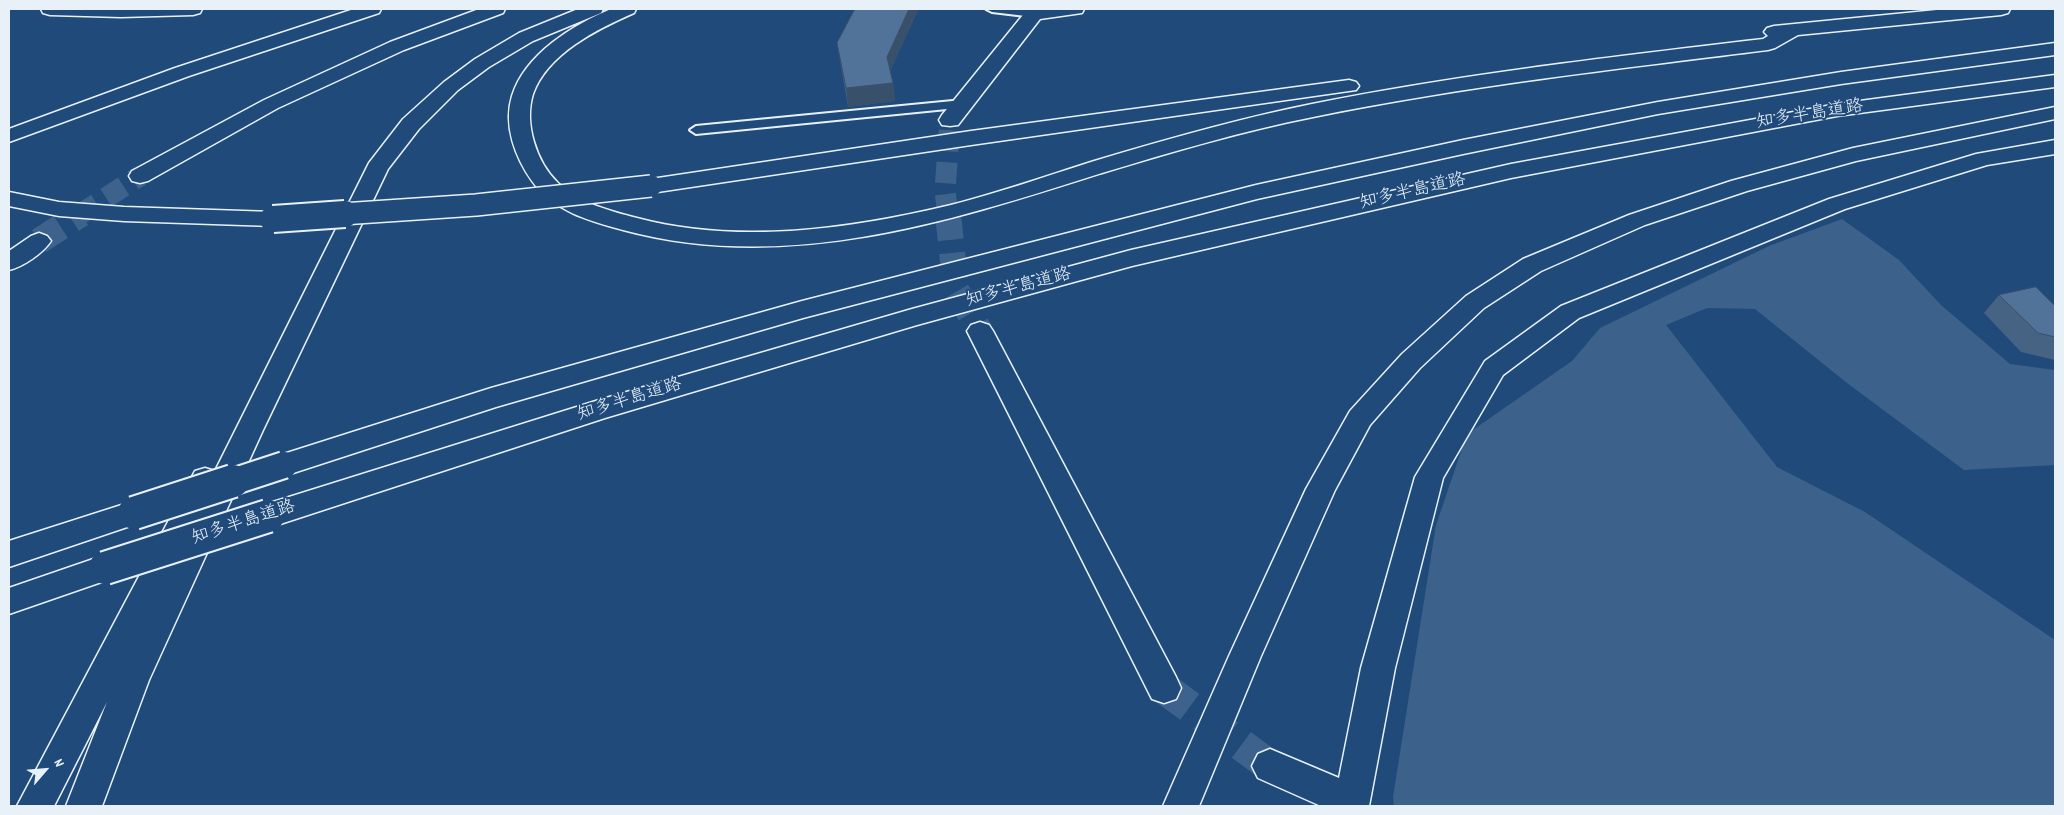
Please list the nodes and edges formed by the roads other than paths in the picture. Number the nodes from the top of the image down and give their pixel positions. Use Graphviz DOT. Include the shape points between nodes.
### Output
graph roads {
  1 [pos="50,9"];
  2 [pos="193,9"];
  3 [pos="372,9"];
  4 [pos="496,9"];
  5 [pos="594,9"];
  6 [pos="627,9"];
  7 [pos="992,9"];
  8 [pos="1075,9"];
  9 [pos="2001,9"];
  10 [pos="1034,14"];
  11 [pos="1793,30"];
  12 [pos="2055,49"];
  13 [pos="2055,81"];
  14 [pos="963,104"];
  15 [pos="2055,113"];
  16 [pos="950,120"];
  17 [pos="696,130"];
  18 [pos="9,136"];
  19 [pos="2055,147"];
  20 [pos="140,176"];
  21 [pos="9,199"];
  22 [pos="39,242"];
  23 [pos="9,262"];
  24 [pos="980,331"];
  25 [pos="249,430"];
  26 [pos="9,554"];
  27 [pos="9,601"];
  28 [pos="1164,688"];
  29 [pos="1270,766"];
  30 [pos="1352,804"];
  31 [pos="34,806"];
  32 [pos="84,806"];
  33 [pos="1181,806"];
  1 -- 2 [label="main road"];
  3 -- 18 [label="main road" via="182,72"];
  4 -- 20 [label="main road" via="397,46 279,100"];
  5 -- 25 [label="main road" via="526,37 482,62 411,124 377,168"];
  6 -- 11 [label="main road" via="604,18 564,43 524,91 519,119 528,159 547,187 588,212 639,229 689,237 743,240 800,237 930,217 997,200 1111,163 1305,112 1406,92 1768,44"];
  7 -- 10 [label="lane"];
  8 -- 10 [label="main road"];
  9 -- 11 [label="main road"];
  10 -- 14 [label="main road"];
  11 -- 21 [label="main road, bridge" via="1503,64 651,186 476,205 272,219 124,214 59,209"];
  12 -- 26 [label="main road, 知多半島道路, bridge" via="1841,78 1658,108 1256,192 802,310 491,398"];
  13 -- 27 [label="main road, 知多半島道路, bridge" via="1837,110 1520,169 1131,258 609,407"];
  14 -- 16 [label="main road"];
  14 -- 17 [label="lane"];
  15 -- 33 [label="main road" via="1853,155 1739,186 1637,220 1532,265 1475,302 1411,361 1360,418 1320,489"];
  19 -- 30 [label="main road" via="1984,158 1837,204 1570,312 1494,368 1429,477 1378,668"];
  22 -- 23 [label="main road"];
  24 -- 28 [label="main road"];
  25 -- 31 [label="main road" via="214,463"];
  25 -- 32 [label="main road" via="132,680"];
  29 -- 30 [label="main road"];
}
